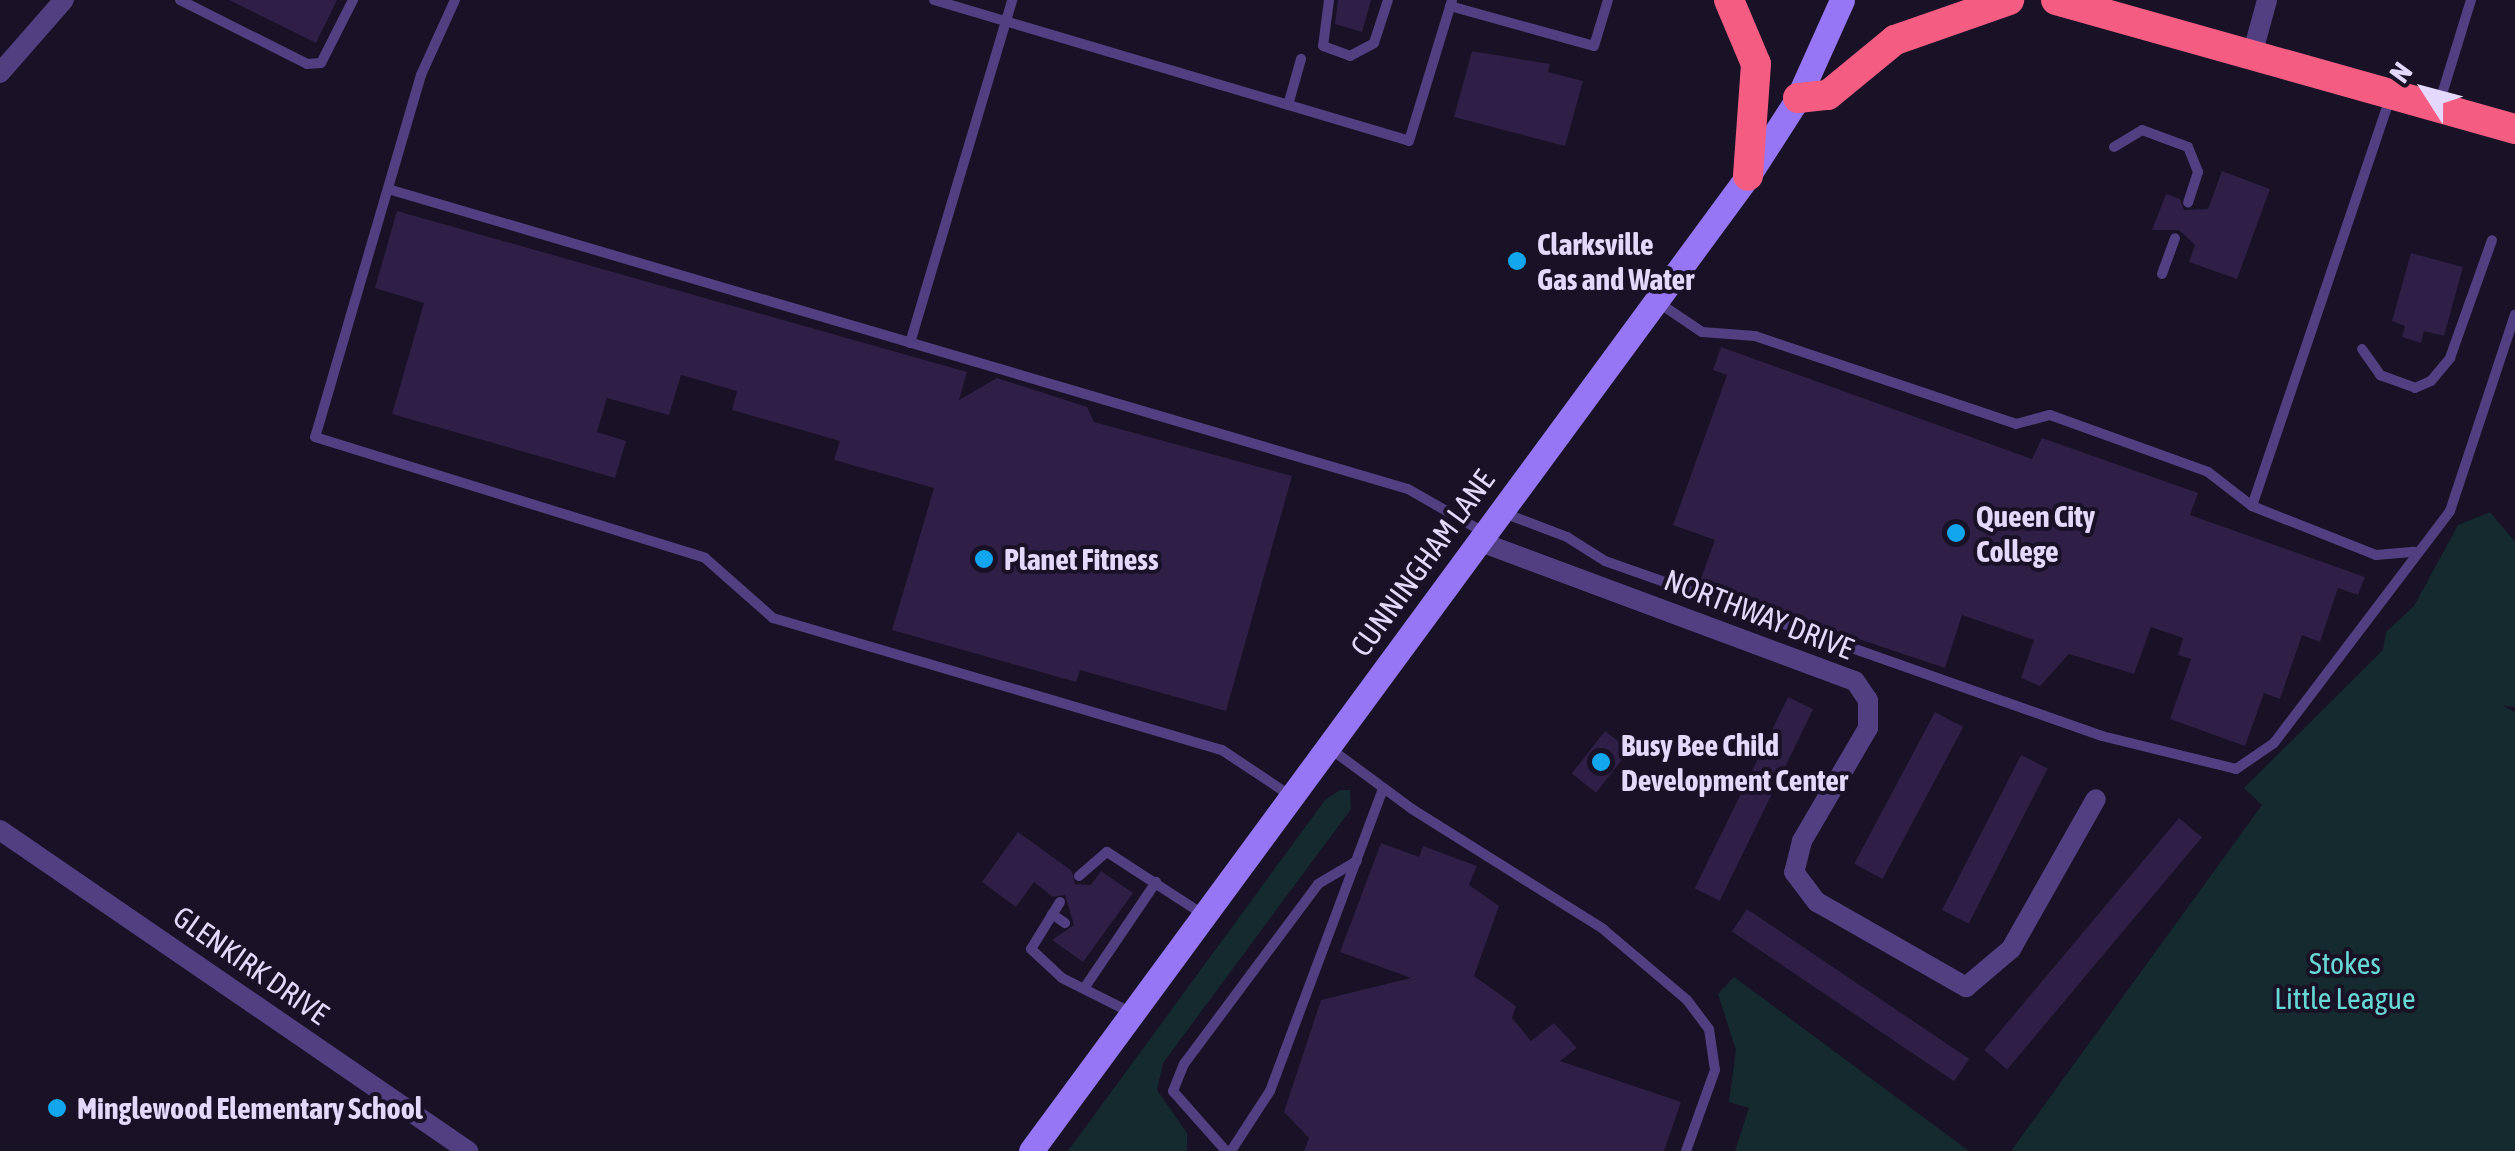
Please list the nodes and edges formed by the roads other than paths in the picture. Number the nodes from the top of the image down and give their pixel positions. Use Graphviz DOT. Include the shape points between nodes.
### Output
graph roads {
  1 [pos="64,0"];
  2 [pos="180,0"];
  3 [pos="353,0"];
  4 [pos="454,0"];
  5 [pos="934,0"];
  6 [pos="1012,0"];
  7 [pos="1328,0"];
  8 [pos="1388,0"];
  9 [pos="1484,0"];
  10 [pos="1608,0"];
  11 [pos="1729,0"];
  12 [pos="1842,0"];
  13 [pos="2009,0"];
  14 [pos="2056,0"];
  15 [pos="2267,0"];
  16 [pos="2471,0"];
  17 [pos="1451,3"];
  18 [pos="2089,4"];
  19 [pos="1479,14"];
  20 [pos="1005,21"];
  21 [pos="2252,56"];
  22 [pos="1300,59"];
  23 [pos="0,73"];
  24 [pos="2392,93"];
  25 [pos="1798,98"];
  26 [pos="1288,105"];
  27 [pos="2438,106"];
  28 [pos="2515,128"];
  29 [pos="2114,147"];
  30 [pos="1748,176"];
  31 [pos="388,189"];
  32 [pos="2188,202"];
  33 [pos="2175,238"];
  34 [pos="2492,240"];
  35 [pos="2162,274"];
  36 [pos="1653,298"];
  37 [pos="2515,314"];
  38 [pos="910,342"];
  39 [pos="2362,349"];
  40 [pos="2252,506"];
  41 [pos="1488,529"];
  42 [pos="2414,552"];
  43 [pos="1328,746"];
  44 [pos="1383,788"];
  45 [pos="1292,798"];
  46 [pos="2096,799"];
  47 [pos="0,830"];
  48 [pos="1358,861"];
  49 [pos="1079,876"];
  50 [pos="1156,882"];
  51 [pos="1060,902"];
  52 [pos="1118,913"];
  53 [pos="1052,914"];
  54 [pos="1204,916"];
  55 [pos="1130,921"];
  56 [pos="1065,923"];
  57 [pos="1095,945"];
  58 [pos="1107,954"];
  59 [pos="1085,987"];
  60 [pos="1133,1014"];
  61 [pos="468,1151"];
  62 [pos="1032,1151"];
  63 [pos="1228,1151"];
  64 [pos="1686,1151"];
  1 -- 23 [label="street"];
  2 -- 3 [label="lane" via="308,64 321,62"];
  4 -- 31 [label="lane" via="422,75"];
  5 -- 20 [label="lane"];
  6 -- 20 [label="lane"];
  7 -- 8 [label="lane" via="1323,46 1350,56 1374,43"];
  9 -- 19 [label="lane"];
  10 -- 19 [label="lane" via="1594,46"];
  11 -- 30 [label="highway" via="1756,64"];
  12 -- 25 [label="street, CUNNINGHAM LANE"];
  13 -- 25 [label="highway" via="1895,40 1828,95"];
  14 -- 18 [label="highway"];
  15 -- 21 [label="street"];
  16 -- 27 [label="lane"];
  17 -- 19 [label="lane"];
  17 -- 26 [label="lane" via="1409,141"];
  18 -- 21 [label="highway"];
  20 -- 26 [label="lane"];
  20 -- 38 [label="lane"];
  21 -- 24 [label="highway"];
  22 -- 26 [label="lane"];
  24 -- 27 [label="highway"];
  24 -- 40 [label="lane"];
  25 -- 30 [label="street, CUNNINGHAM LANE"];
  27 -- 28 [label="highway"];
  29 -- 32 [label="lane" via="2142,130 2188,146 2198,172"];
  30 -- 36 [label="street, CUNNINGHAM LANE"];
  31 -- 38 [label="lane"];
  31 -- 45 [label="lane" via="316,437 705,558 773,618 1222,750"];
  33 -- 35 [label="lane"];
  34 -- 39 [label="lane" via="2450,358 2431,381 2415,388 2380,375"];
  36 -- 40 [label="lane" via="1702,332 1755,336 2016,424 2050,415 2208,472"];
  36 -- 41 [label="street, CUNNINGHAM LANE"];
  37 -- 42 [label="lane" via="2450,511"];
  38 -- 41 [label="lane" via="1408,488"];
  40 -- 42 [label="lane" via="2376,554"];
  41 -- 42 [label="lane" via="1567,537 1605,561 2102,736 2236,769 2274,744 2356,642"];
  41 -- 43 [label="street, CUNNINGHAM LANE"];
  41 -- 46 [label="street, NORTHWAY DRIVE" via="1855,681 1868,700 1868,728 1802,841 1794,872 1817,902 1966,987 2011,949"];
  43 -- 44 [label="lane"];
  43 -- 45 [label="street, CUNNINGHAM LANE"];
  44 -- 48 [label="lane"];
  44 -- 64 [label="lane" via="1603,929 1687,1000 1709,1030 1715,1070"];
  45 -- 54 [label="street, CUNNINGHAM LANE"];
  47 -- 61 [label="street, GLENKIRK DRIVE"];
  48 -- 63 [label="lane" via="1270,1091"];
  48 -- 63 [label="lane" via="1318,884 1184,1064 1173,1091"];
  49 -- 50 [label="lane" via="1106,852"];
  50 -- 54 [label="lane"];
  50 -- 55 [label="lane"];
  51 -- 53 [label="lane"];
  52 -- 55 [label="lane"];
  53 -- 56 [label="lane"];
  53 -- 59 [label="lane" via="1031,949 1062,978"];
  54 -- 60 [label="street, CUNNINGHAM LANE"];
  55 -- 58 [label="lane"];
  57 -- 58 [label="lane"];
  58 -- 59 [label="lane"];
  59 -- 60 [label="lane"];
  60 -- 62 [label="street, CUNNINGHAM LANE"];
}
